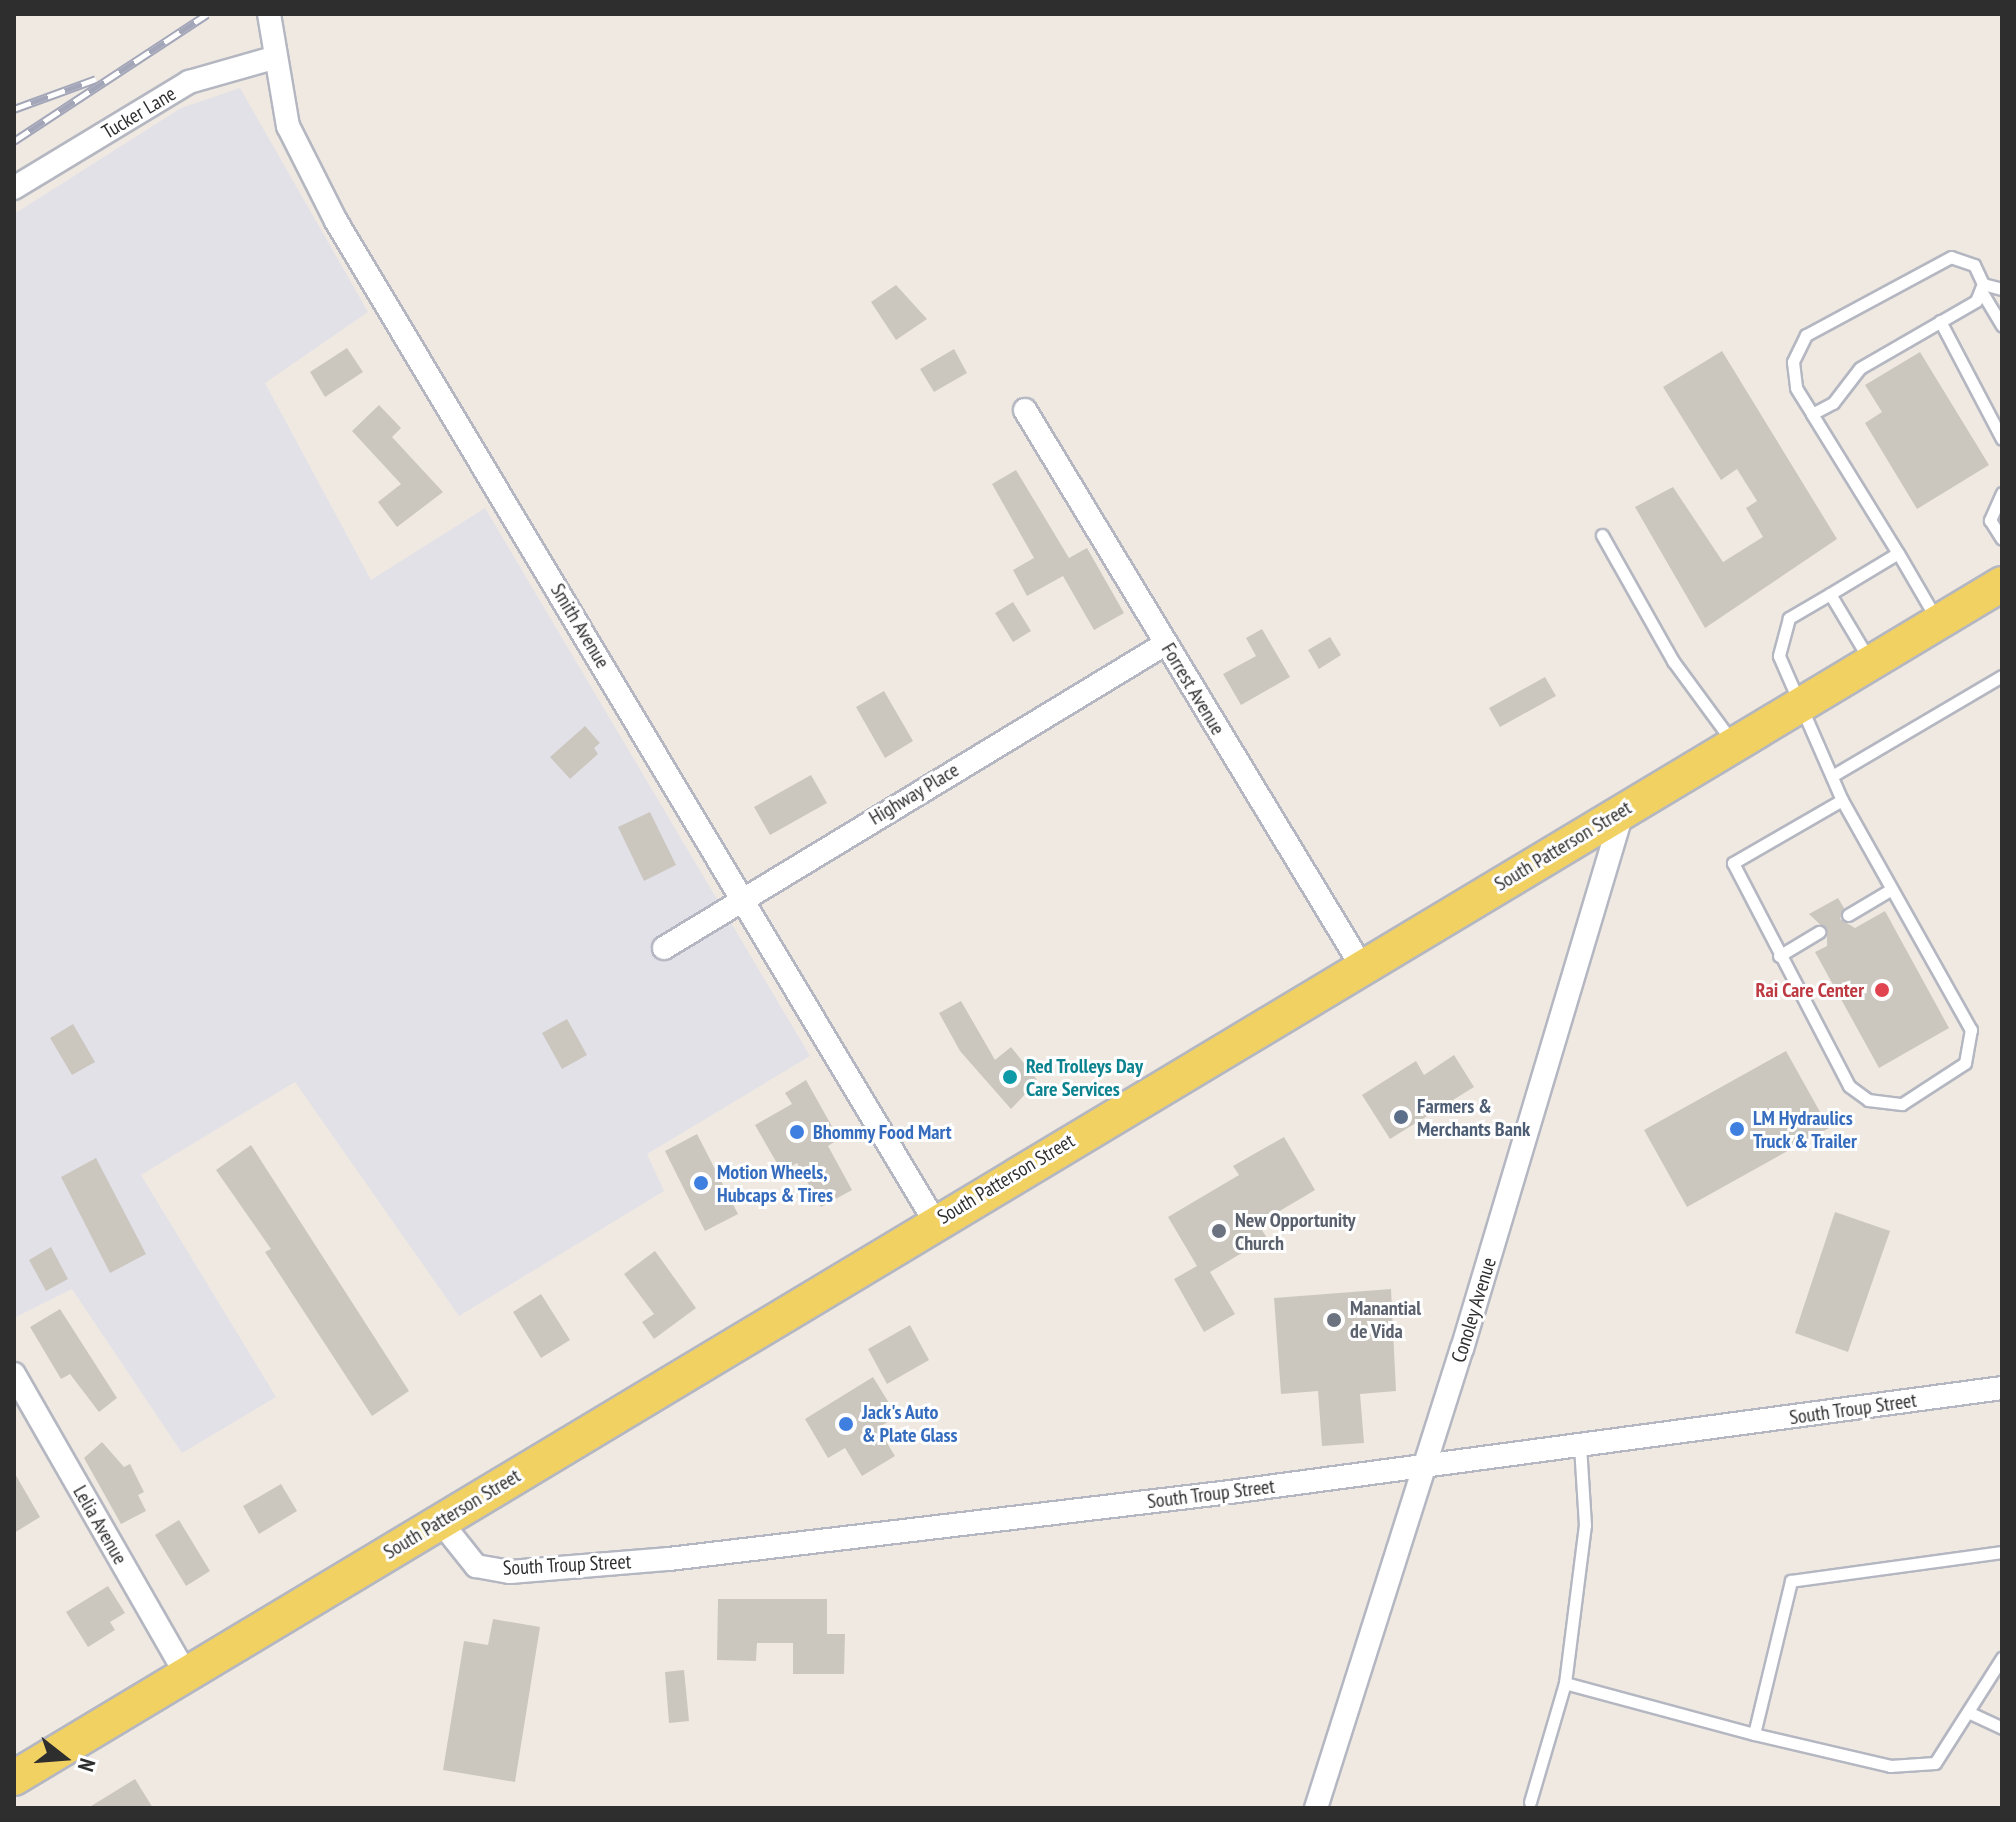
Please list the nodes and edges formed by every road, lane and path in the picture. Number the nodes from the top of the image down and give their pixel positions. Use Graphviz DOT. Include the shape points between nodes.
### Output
graph roads {
  1 [pos="269,14"];
  2 [pos="273,58"];
  3 [pos="14,188"];
  4 [pos="1983,289"];
  5 [pos="2002,289"];
  6 [pos="1940,321"];
  7 [pos="2002,326"];
  8 [pos="1025,410"];
  9 [pos="1812,414"];
  10 [pos="2002,439"];
  11 [pos="2002,493"];
  12 [pos="1602,535"];
  13 [pos="2002,539"];
  14 [pos="1898,553"];
  15 [pos="2002,584"];
  16 [pos="1830,594"];
  17 [pos="1938,621"];
  18 [pos="1165,644"];
  19 [pos="1870,662"];
  20 [pos="2002,676"];
  21 [pos="1803,702"];
  22 [pos="1733,744"];
  23 [pos="1832,776"];
  24 [pos="1842,800"];
  25 [pos="1623,810"];
  26 [pos="1890,890"];
  27 [pos="741,897"];
  28 [pos="1848,915"];
  29 [pos="1819,932"];
  30 [pos="664,948"];
  31 [pos="1779,956"];
  32 [pos="1362,967"];
  33 [pos="935,1222"];
  34 [pos="14,1374"];
  35 [pos="2002,1388"];
  36 [pos="1580,1446"];
  37 [pos="1424,1465"];
  38 [pos="440,1521"];
  39 [pos="2002,1552"];
  40 [pos="2002,1658"];
  41 [pos="187,1676"];
  42 [pos="1565,1683"];
  43 [pos="1968,1712"];
  44 [pos="2002,1728"];
  45 [pos="1754,1734"];
  46 [pos="14,1778"];
  47 [pos="1530,1802"];
  48 [pos="1316,1808"];
  1 -- 2 [label="street, Smith Avenue"];
  2 -- 3 [label="street, Tucker Lane" via="189,82"];
  2 -- 27 [label="street, Smith Avenue" via="288,126 336,221"];
  4 -- 5 [label="lane"];
  4 -- 6 [label="lane"];
  4 -- 7 [label="lane"];
  4 -- 9 [label="lane" via="1974,265 1951,257 1806,335 1793,362 1796,388"];
  6 -- 9 [label="lane" via="1860,368 1833,403"];
  6 -- 10 [label="lane"];
  8 -- 18 [label="street, Forrest Avenue"];
  9 -- 14 [label="lane"];
  11 -- 13 [label="lane" via="1990,520"];
  12 -- 22 [label="lane" via="1673,661"];
  14 -- 16 [label="lane"];
  14 -- 17 [label="lane"];
  15 -- 17 [label="main road, South Patterson Street"];
  16 -- 19 [label="lane"];
  16 -- 21 [label="lane" via="1789,618 1781,632 1779,656"];
  17 -- 19 [label="main road, South Patterson Street"];
  18 -- 27 [label="street, Highway Place"];
  18 -- 32 [label="street, Forrest Avenue"];
  19 -- 21 [label="main road, South Patterson Street"];
  20 -- 23 [label="lane"];
  21 -- 22 [label="main road, South Patterson Street"];
  21 -- 23 [label="lane"];
  22 -- 25 [label="main road, South Patterson Street"];
  23 -- 24 [label="lane"];
  24 -- 26 [label="lane"];
  24 -- 31 [label="lane" via="1733,863"];
  25 -- 32 [label="main road, South Patterson Street"];
  25 -- 37 [label="street, Conoley Avenue"];
  26 -- 28 [label="lane"];
  26 -- 31 [label="lane" via="1971,1030 1965,1063 1902,1104 1868,1100 1849,1086"];
  27 -- 30 [label="street, Highway Place"];
  27 -- 33 [label="street, Smith Avenue"];
  29 -- 31 [label="lane"];
  32 -- 33 [label="main road, South Patterson Street"];
  33 -- 38 [label="main road, South Patterson Street"];
  34 -- 41 [label="street, Lelia Avenue"];
  35 -- 36 [label="street, South Troup Street"];
  36 -- 37 [label="street, South Troup Street"];
  36 -- 42 [label="lane" via="1585,1525"];
  37 -- 38 [label="street, South Troup Street" via="809,1543 510,1572 470,1564"];
  37 -- 48 [label="street, Conoley Avenue"];
  38 -- 41 [label="main road, South Patterson Street"];
  39 -- 45 [label="lane" via="1791,1581"];
  40 -- 43 [label="lane"];
  41 -- 46 [label="main road, South Patterson Street"];
  42 -- 45 [label="lane"];
  42 -- 47 [label="lane"];
  43 -- 44 [label="lane"];
  43 -- 45 [label="lane" via="1935,1763 1890,1766"];
}
